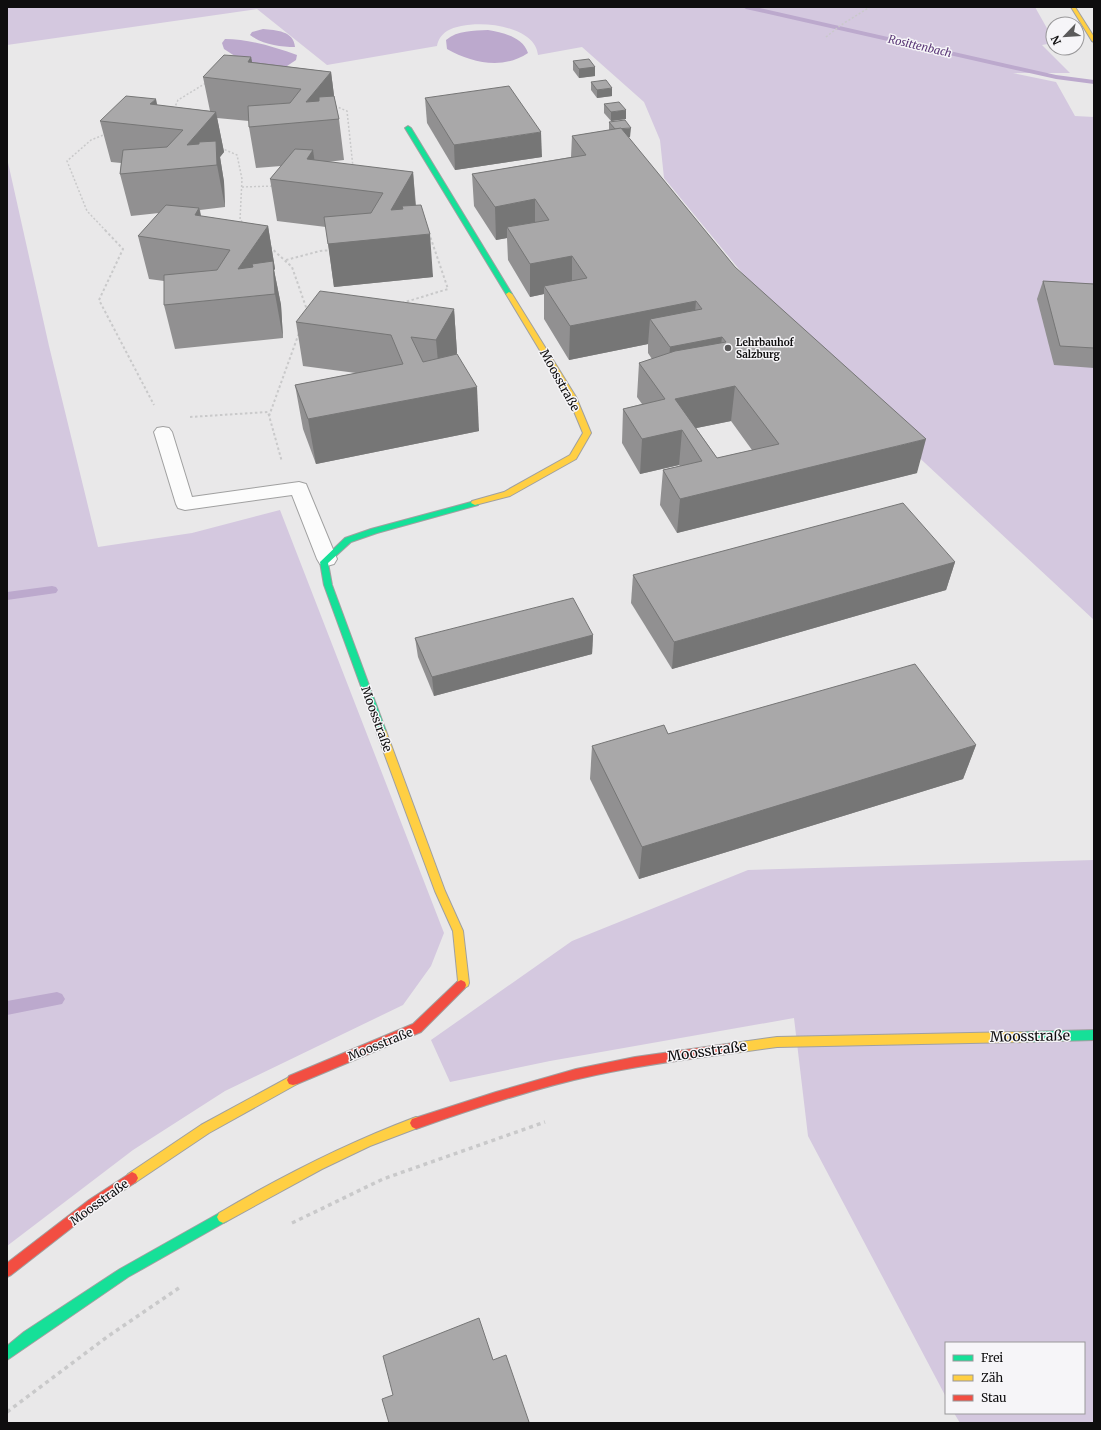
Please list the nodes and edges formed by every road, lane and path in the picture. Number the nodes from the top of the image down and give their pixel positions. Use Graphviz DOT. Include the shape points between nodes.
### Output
graph roads {
  1 [pos="870,7"];
  2 [pos="1073,7"];
  3 [pos="826,37"];
  4 [pos="1094,41"];
  5 [pos="208,82"];
  6 [pos="334,105"];
  7 [pos="173,112"];
  8 [pos="408,128"];
  9 [pos="110,132"];
  10 [pos="216,146"];
  11 [pos="354,170"];
  12 [pos="280,186"];
  13 [pos="242,187"];
  14 [pos="246,225"];
  15 [pos="429,232"];
  16 [pos="268,245"];
  17 [pos="333,250"];
  18 [pos="285,260"];
  19 [pos="400,304"];
  20 [pos="307,310"];
  21 [pos="299,331"];
  22 [pos="269,416"];
  23 [pos="165,426"];
  24 [pos="284,467"];
  25 [pos="327,559"];
  26 [pos="1094,1035"];
  27 [pos="550,1121"];
  28 [pos="285,1226"];
  29 [pos="7,1271"];
  30 [pos="185,1284"];
  31 [pos="7,1354"];
  32 [pos="7,1412"];
  1 -- 3 [label="path"];
  2 -- 4 [label="main road"];
  5 -- 7 [label="path" via="178,100"];
  6 -- 11 [label="path" via="347,112"];
  8 -- 25 [label="main road, Moosstraße" via="572,398 587,432 573,457 507,494 348,540"];
  9 -- 23 [label="path" via="91,140 67,161 87,211 123,249 99,300"];
  10 -- 13 [label="path" via="237,155"];
  12 -- 13 [label="path"];
  13 -- 14 [label="path" via="240,220"];
  15 -- 19 [label="path" via="448,289"];
  16 -- 18 [label="path"];
  17 -- 18 [label="path"];
  18 -- 20 [label="path" via="292,267"];
  21 -- 22 [label="path"];
  22 -- 23 [label="path" via="268,412 166,418"];
  22 -- 24 [label="path"];
  23 -- 25 [label="lane" via="185,504 299,488"];
  25 -- 29 [label="main road, Moosstraße" via="324,562 328,585 440,891 458,931 464,983 418,1028 301,1076 205,1129 93,1204"];
  26 -- 31 [label="main road, Moosstraße" via="777,1042 666,1057 577,1074 483,1100 389,1132 284,1182 124,1272"];
  27 -- 28 [label="path" via="383,1179"];
  30 -- 32 [label="path" via="106,1337"];
}
